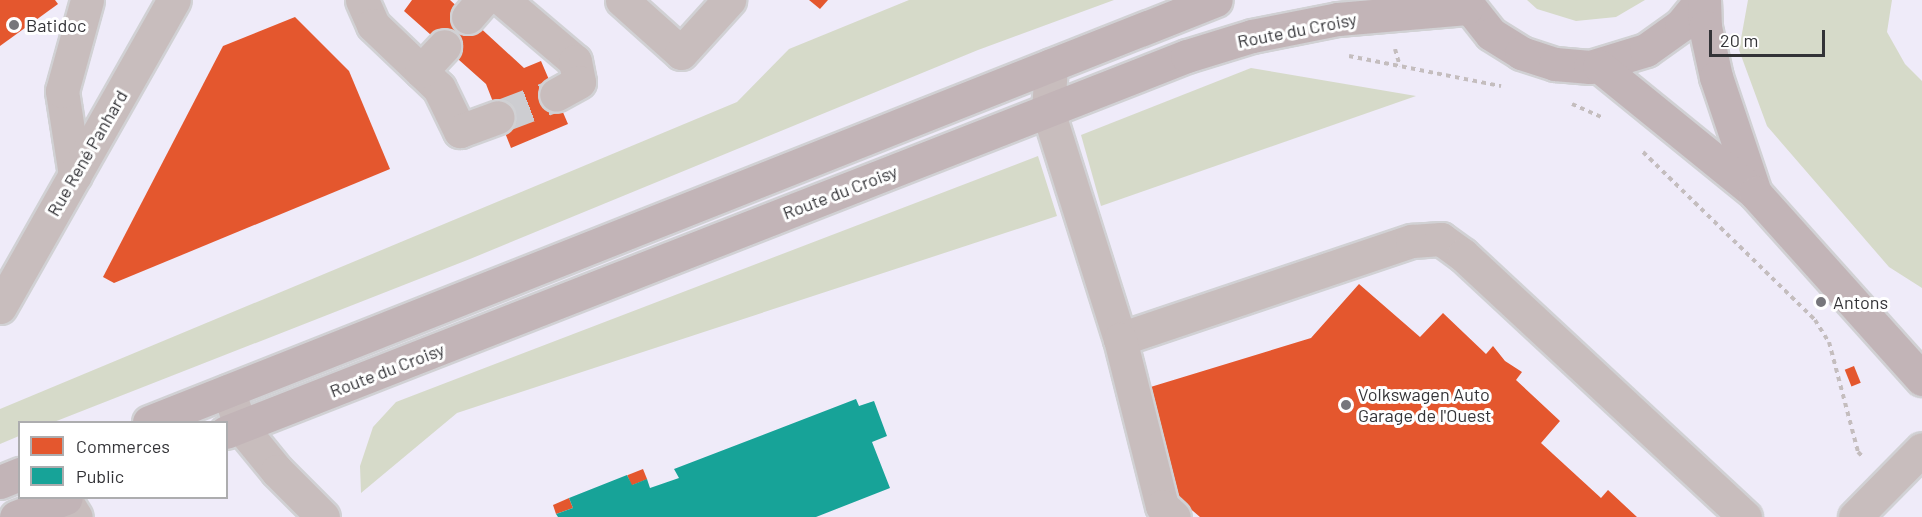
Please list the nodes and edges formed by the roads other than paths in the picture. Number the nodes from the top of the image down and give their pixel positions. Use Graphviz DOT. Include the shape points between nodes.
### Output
graph roads {
  1 [pos="87,0"];
  2 [pos="174,0"];
  3 [pos="362,0"];
  4 [pos="503,0"];
  5 [pos="622,0"];
  6 [pos="729,0"];
  7 [pos="1216,0"];
  8 [pos="1703,0"];
  9 [pos="1466,4"];
  10 [pos="444,45"];
  11 [pos="1051,65"];
  12 [pos="1599,66"];
  13 [pos="421,70"];
  14 [pos="556,95"];
  15 [pos="1048,111"];
  16 [pos="498,117"];
  17 [pos="75,175"];
  18 [pos="1755,193"];
  19 [pos="0,307"];
  20 [pos="1120,339"];
  21 [pos="1922,379"];
  22 [pos="228,391"];
  23 [pos="154,421"];
  24 [pos="234,430"];
  25 [pos="1922,449"];
  26 [pos="18,475"];
  27 [pos="0,482"];
  28 [pos="69,504"];
  29 [pos="16,517"];
  30 [pos="323,517"];
  31 [pos="1174,517"];
  32 [pos="1745,517"];
  33 [pos="1855,517"];
  1 -- 17 [label="street" via="62,91"];
  2 -- 17 [label="street, Rue René Panhard"];
  3 -- 13 [label="street" via="373,25"];
  4 -- 14 [label="street" via="575,61 579,82"];
  5 -- 6 [label="street" via="681,53"];
  7 -- 11 [label="main road, Route du Croisy"];
  8 -- 12 [label="main road" via="1681,25 1646,50"];
  8 -- 18 [label="main road" via="1716,77"];
  9 -- 12 [label="main road" via="1491,34 1521,53 1555,64"];
  9 -- 15 [label="main road, Route du Croisy" via="1338,19 1252,36 1187,56"];
  10 -- 13 [label="street"];
  11 -- 15 [label="street"];
  11 -- 22 [label="main road, Route du Croisy"];
  12 -- 18 [label="main road"];
  13 -- 16 [label="street" via="439,88 460,131"];
  15 -- 20 [label="street"];
  15 -- 24 [label="main road, Route du Croisy"];
  17 -- 19 [label="street, Rue René Panhard"];
  18 -- 21 [label="main road"];
  20 -- 31 [label="street" via="1162,506"];
  20 -- 32 [label="street" via="1412,240 1441,239 1463,255"];
  22 -- 23 [label="main road, Route du Croisy"];
  22 -- 24 [label="street"];
  24 -- 30 [label="street"];
  25 -- 33 [label="street"];
  26 -- 27 [label="main road"];
  28 -- 29 [label="main road"];
}
